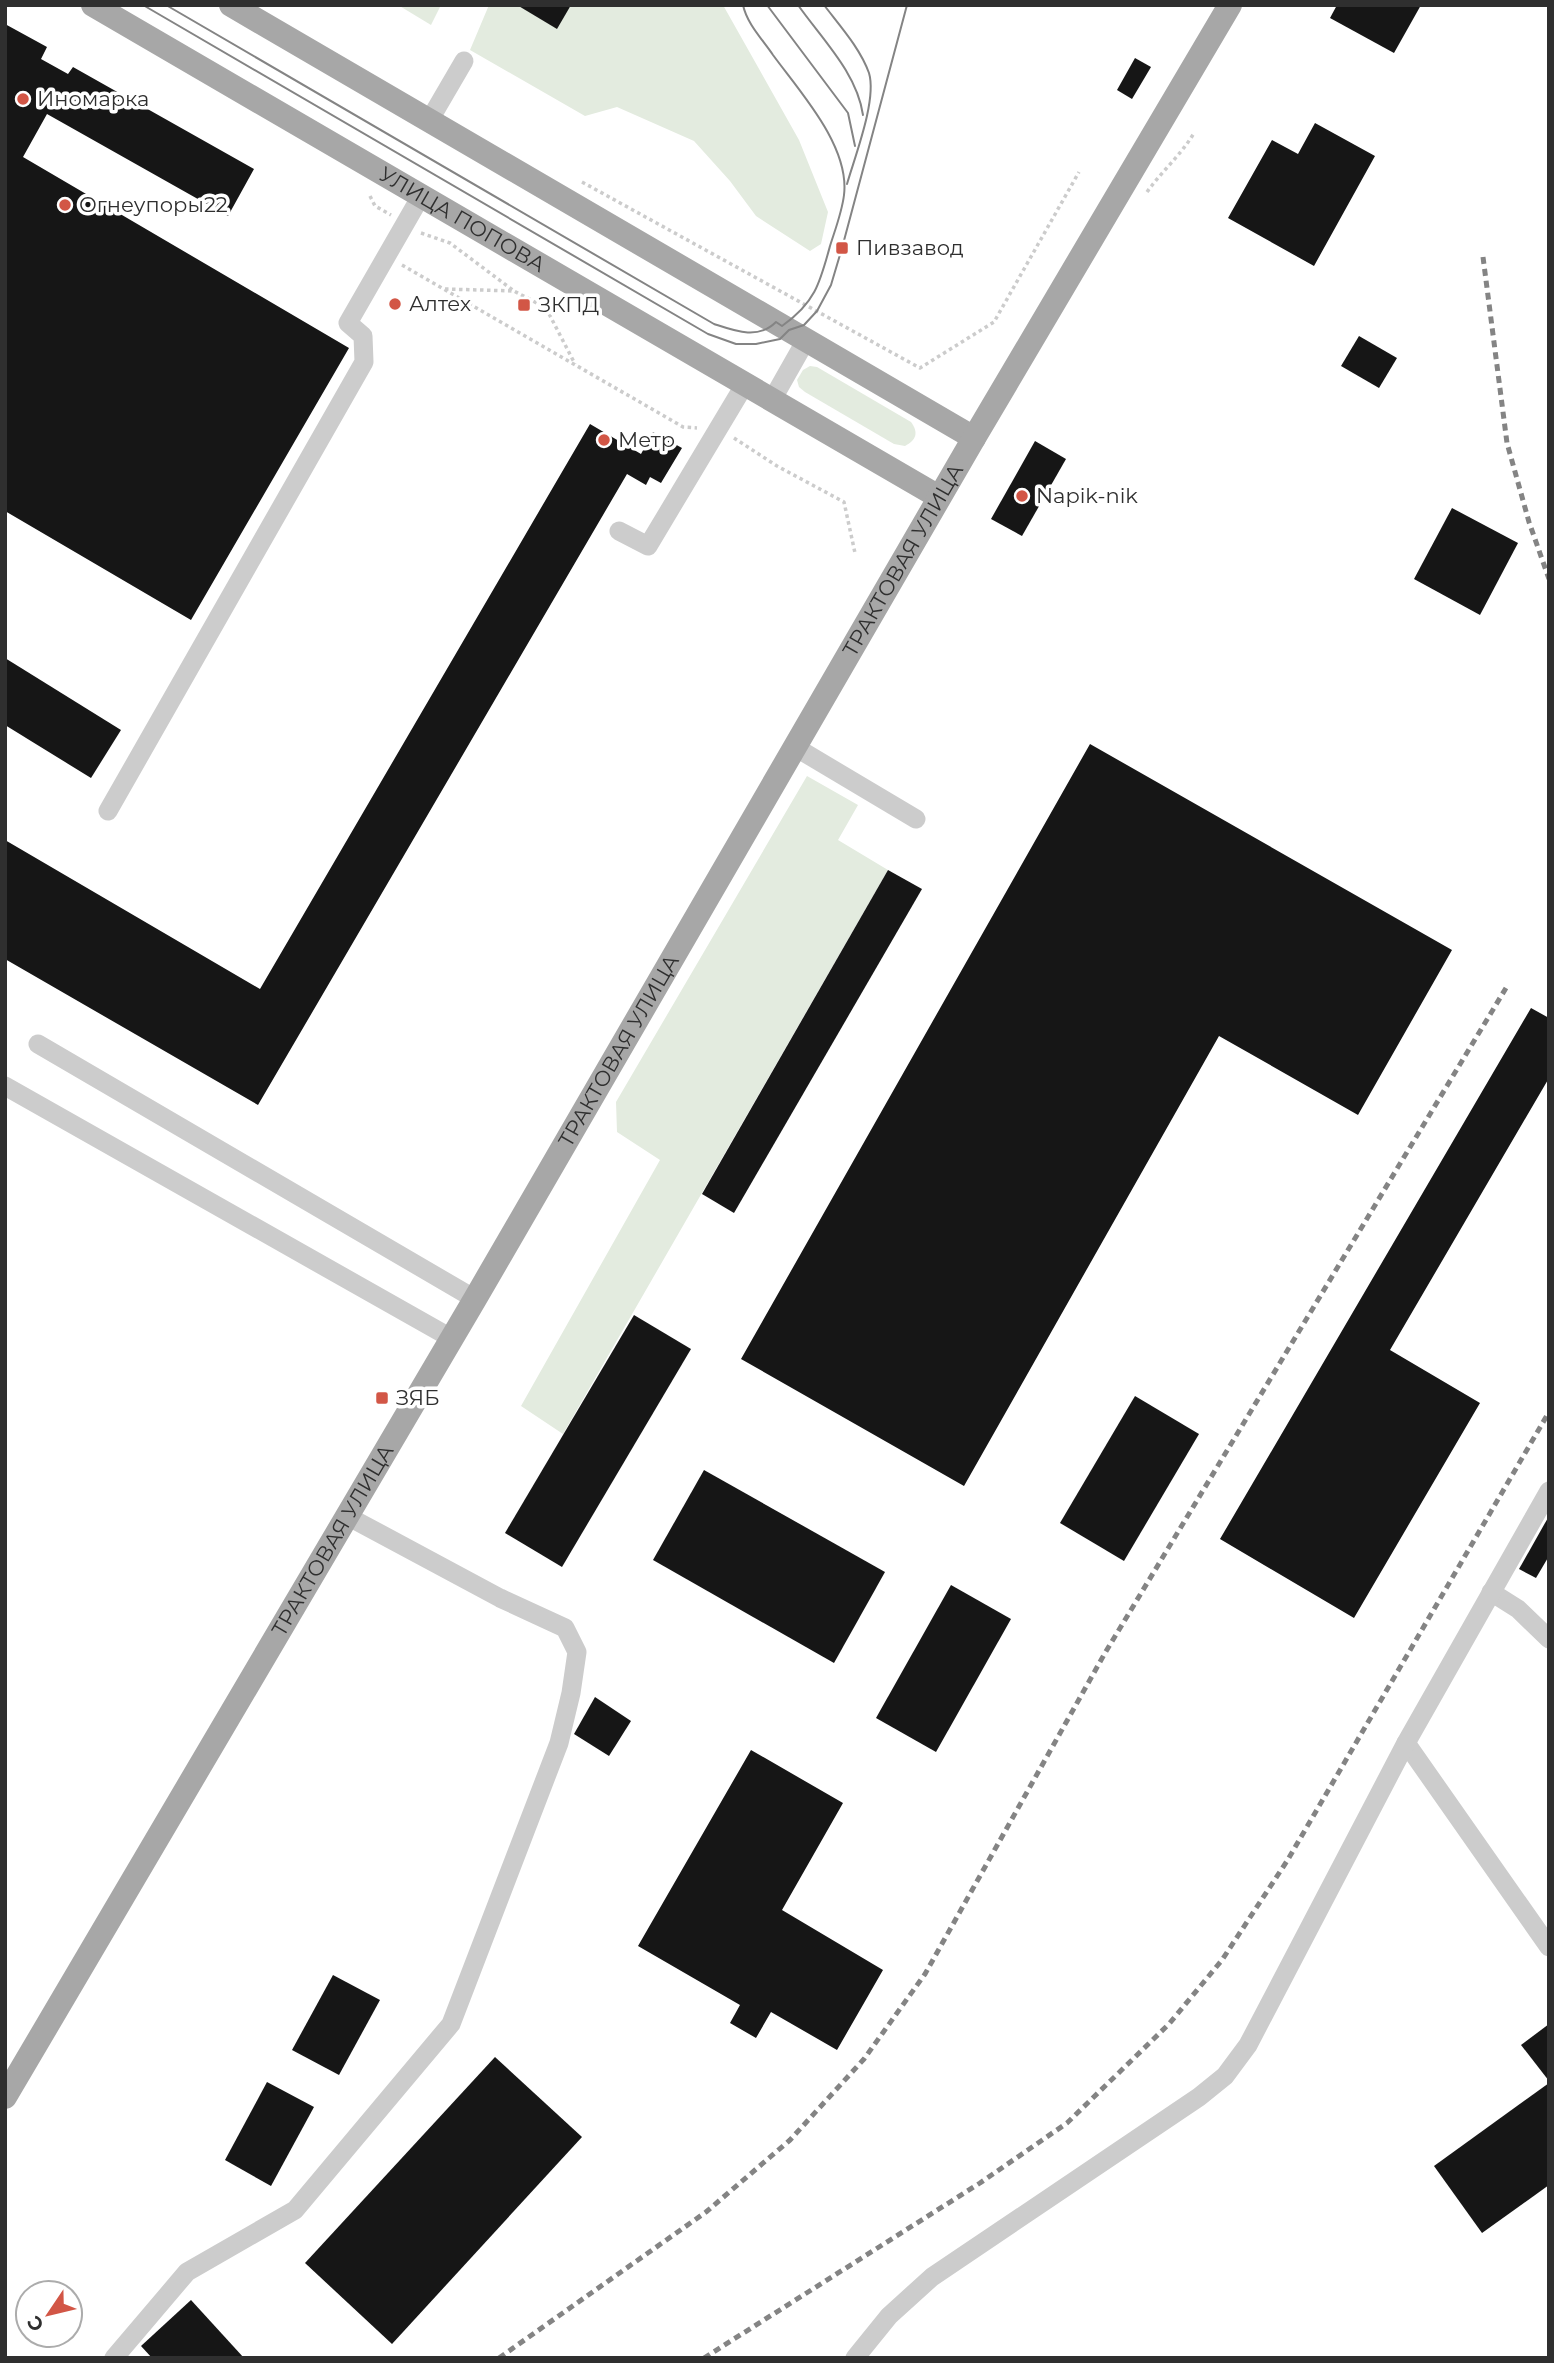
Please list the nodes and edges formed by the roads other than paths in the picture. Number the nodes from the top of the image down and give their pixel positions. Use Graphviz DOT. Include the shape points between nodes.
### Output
graph roads {
  1 [pos="93,5"];
  2 [pos="231,5"];
  3 [pos="1230,5"];
  4 [pos="464,61"];
  5 [pos="429,121"];
  6 [pos="421,196"];
  7 [pos="806,340"];
  8 [pos="745,384"];
  9 [pos="772,400"];
  10 [pos="974,438"];
  11 [pos="939,497"];
  12 [pos="619,531"];
  13 [pos="794,747"];
  14 [pos="108,811"];
  15 [pos="916,819"];
  16 [pos="37,1044"];
  17 [pos="5,1086"];
  18 [pos="475,1299"];
  19 [pos="451,1338"];
  20 [pos="1549,1491"];
  21 [pos="347,1516"];
  22 [pos="1491,1592"];
  23 [pos="1549,1639"];
  24 [pos="1406,1743"];
  25 [pos="1549,1947"];
  26 [pos="5,2097"];
  27 [pos="114,2358"];
  28 [pos="855,2358"];
  1 -- 6 [label="main road, УЛИЦА ПОПОВА"];
  2 -- 5 [label="main road"];
  3 -- 10 [label="main road, ТРАКТОВАЯ УЛИЦА"];
  4 -- 5 [label="street"];
  5 -- 7 [label="main road"];
  6 -- 8 [label="main road, УЛИЦА ПОПОВА"];
  6 -- 14 [label="street" via="348,323 363,336 364,362"];
  7 -- 9 [label="street"];
  7 -- 10 [label="main road"];
  8 -- 9 [label="main road, УЛИЦА ПОПОВА"];
  8 -- 12 [label="street" via="648,546"];
  9 -- 11 [label="main road, УЛИЦА ПОПОВА"];
  10 -- 11 [label="main road, ТРАКТОВАЯ УЛИЦА"];
  11 -- 13 [label="main road, ТРАКТОВАЯ УЛИЦА"];
  13 -- 15 [label="street"];
  13 -- 18 [label="main road, ТРАКТОВАЯ УЛИЦА"];
  16 -- 18 [label="street"];
  17 -- 19 [label="street"];
  18 -- 19 [label="main road, ТРАКТОВАЯ УЛИЦА"];
  19 -- 21 [label="main road, ТРАКТОВАЯ УЛИЦА"];
  20 -- 22 [label="street"];
  21 -- 26 [label="main road, ТРАКТОВАЯ УЛИЦА"];
  21 -- 27 [label="street" via="565,1628 577,1652 559,1743 451,2024 295,2210 187,2272"];
  22 -- 23 [label="street" via="1518,1609"];
  22 -- 24 [label="street"];
  24 -- 25 [label="street"];
  24 -- 28 [label="street" via="1248,2045 1226,2076 932,2277 889,2316"];
}
